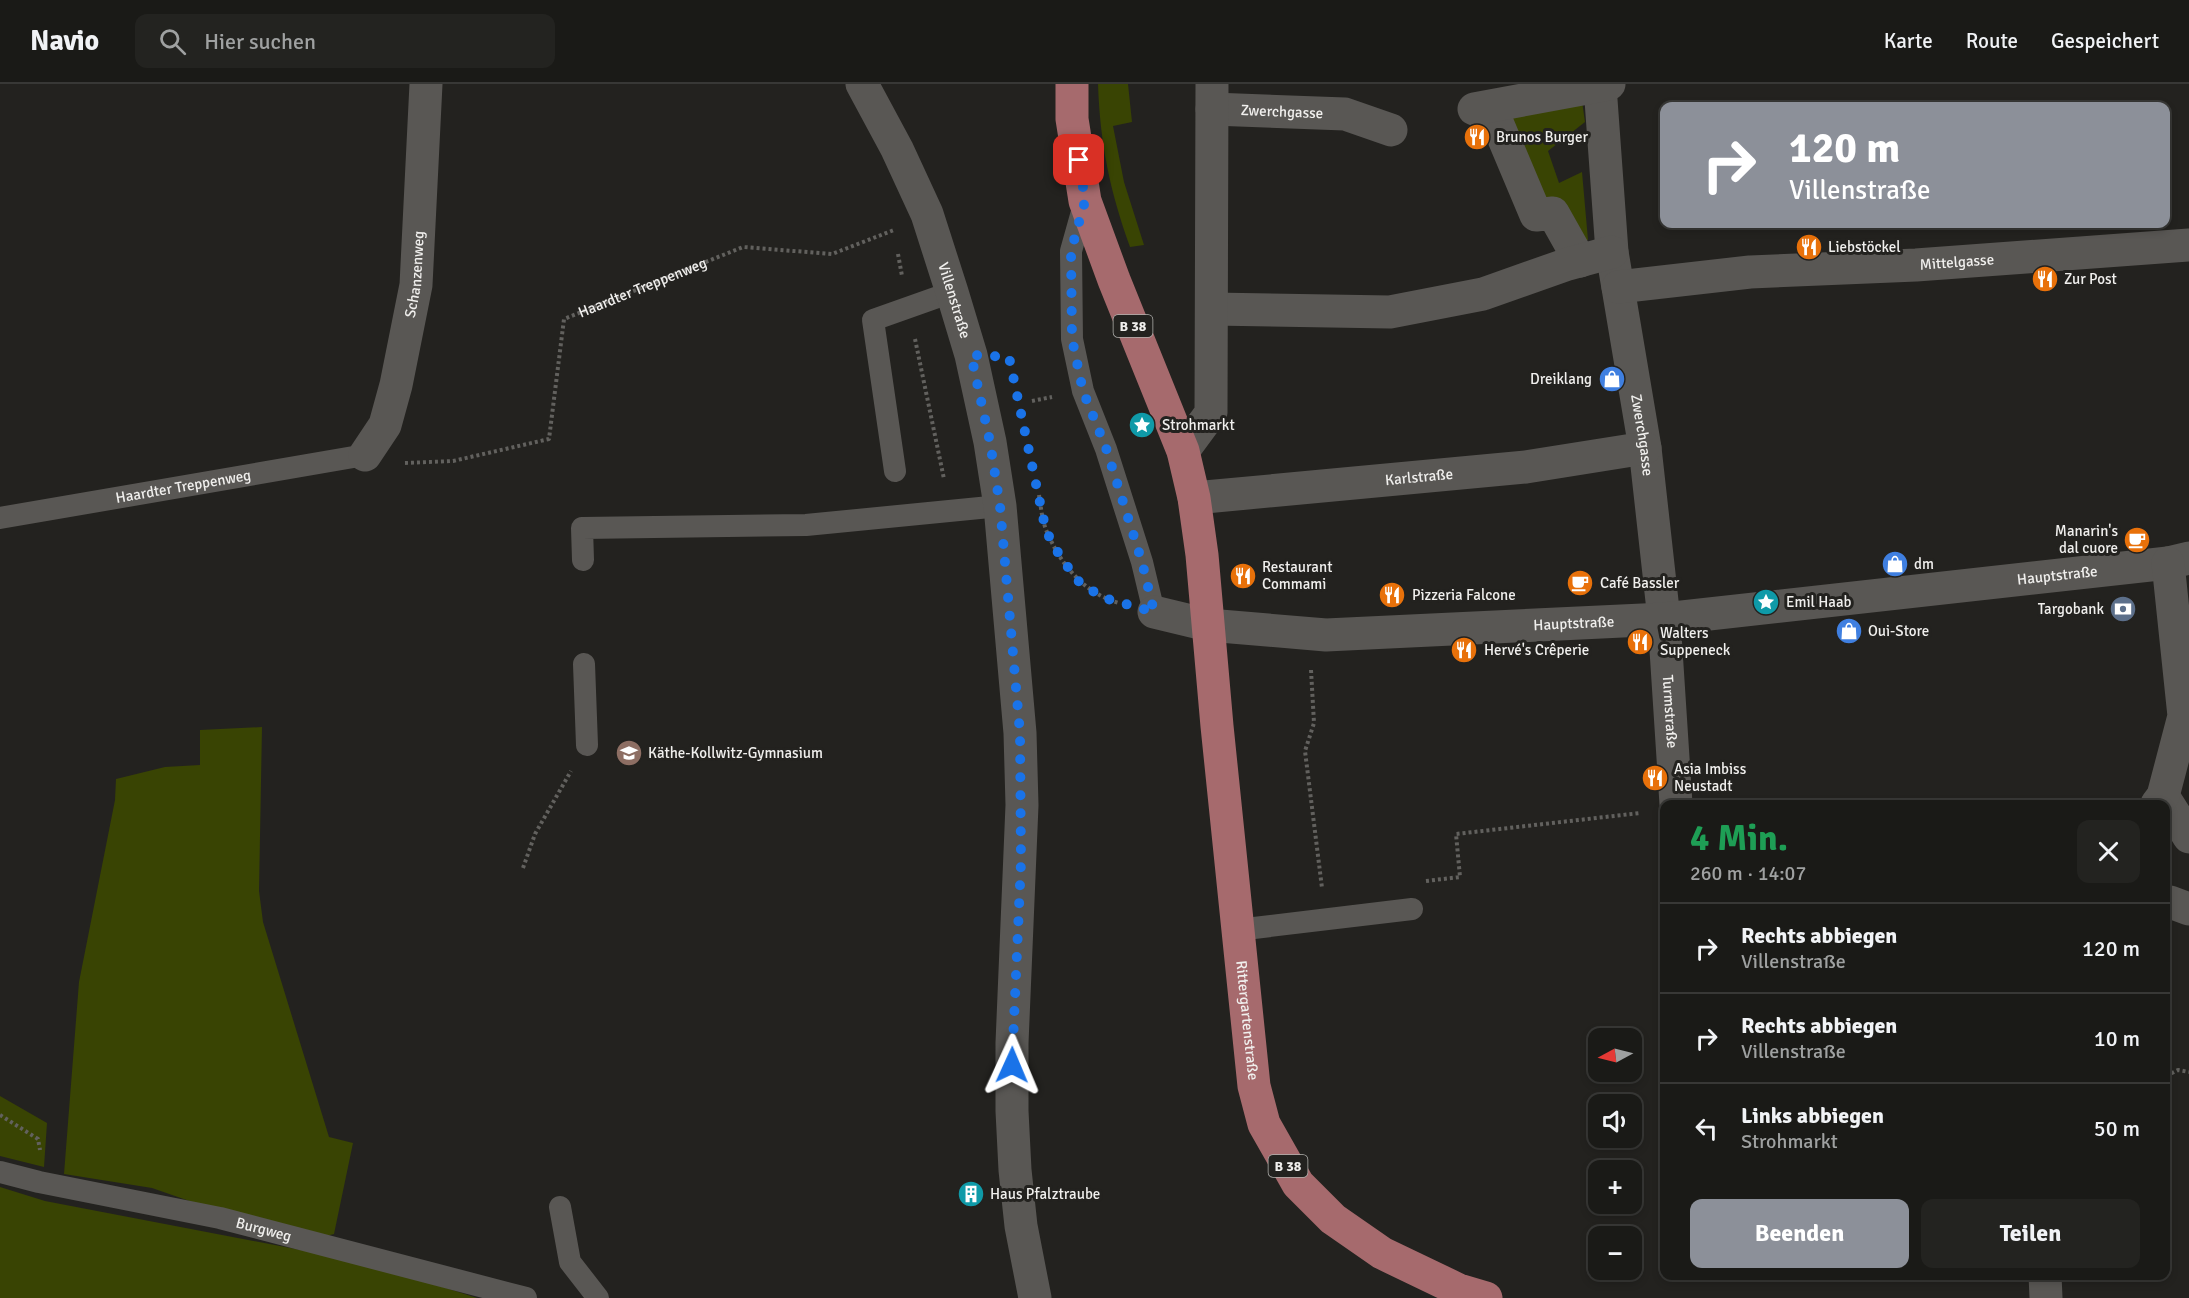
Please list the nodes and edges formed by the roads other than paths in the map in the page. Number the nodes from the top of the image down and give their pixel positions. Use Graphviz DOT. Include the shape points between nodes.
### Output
graph roads {
  1 [pos="426,84"];
  2 [pos="862,84"];
  3 [pos="1072,84"];
  4 [pos="1604,85"];
  5 [pos="1212,96"];
  6 [pos="1391,130"];
  7 [pos="1085,201"];
  8 [pos="2189,245"];
  9 [pos="1612,252"];
  10 [pos="1580,261"];
  11 [pos="1618,287"];
  12 [pos="952,292"];
  13 [pos="1212,309"];
  14 [pos="1645,448"];
  15 [pos="1183,451"];
  16 [pos="365,455"];
  17 [pos="895,471"];
  18 [pos="1194,498"];
  19 [pos="1000,506"];
  20 [pos="0,518"];
  21 [pos="583,560"];
  22 [pos="2179,560"];
  23 [pos="1154,612"];
  24 [pos="1664,619"];
  25 [pos="1208,625"];
  26 [pos="584,664"];
  27 [pos="587,745"];
  28 [pos="1676,800"];
  29 [pos="2160,800"];
  30 [pos="2170,813"];
  31 [pos="2189,837"];
  32 [pos="1412,909"];
  33 [pos="1237,930"];
  34 [pos="0,1172"];
  35 [pos="560,1207"];
  36 [pos="2045,1280"];
  37 [pos="526,1298"];
  38 [pos="598,1298"];
  39 [pos="1035,1298"];
  40 [pos="1486,1298"];
  41 [pos="2046,1298"];
  1 -- 16 [label="street, Schanzenweg" via="416,285 385,425"];
  2 -- 12 [label="street, Villenstraße" via="927,214"];
  3 -- 7 [label="main road, B 38" via="1072,119"];
  4 -- 9 [label="street, Zwerchgasse"];
  4 -- 10 [label="street, Zwerchgasse" via="1482,109 1536,215 1553,213"];
  5 -- 6 [label="street, Zwerchgasse" via="1345,114"];
  5 -- 13 [label="street"];
  7 -- 15 [label="main road, B 38"];
  7 -- 23 [label="lane" via="1071,251 1072,339 1083,391 1106,448"];
  8 -- 11 [label="street, Mittelgasse" via="1917,265 1750,272"];
  9 -- 10 [label="street"];
  9 -- 11 [label="street, Zwerchgasse"];
  10 -- 13 [label="street" via="1483,294 1390,312"];
  11 -- 14 [label="street, Zwerchgasse"];
  12 -- 17 [label="lane" via="873,320"];
  12 -- 19 [label="street, Villenstraße" via="971,355"];
  13 -- 15 [label="street" via="1211,413"];
  14 -- 18 [label="street, Karlstraße" via="1526,467"];
  14 -- 24 [label="street, Zwerchgasse"];
  15 -- 18 [label="main road, B 38"];
  16 -- 20 [label="lane, Haardter Treppenweg"];
  18 -- 25 [label="main road, B 38"];
  19 -- 21 [label="lane" via="806,525 582,528"];
  19 -- 39 [label="street, Villenstraße" via="1020,733 1022,805 1012,1111 1016,1181"];
  22 -- 24 [label="street, Hauptstraße"];
  22 -- 29 [label="street" via="2184,716"];
  23 -- 25 [label="street"];
  24 -- 25 [label="street, Hauptstraße" via="1337,634"];
  24 -- 28 [label="street, Turmstraße"];
  25 -- 33 [label="main road, Rittergartenstraße / B 38"];
  26 -- 27 [label="lane"];
  30 -- 31 [label="street"];
  32 -- 33 [label="lane"];
  33 -- 40 [label="main road, Rittergartenstraße / B 38" via="1254,1086 1264,1124 1298,1184 1333,1219 1382,1253 1459,1290"];
  34 -- 37 [label="lane, Burgweg" via="220,1218"];
  35 -- 38 [label="lane" via="570,1262"];
  36 -- 41 [label="street"];
}
